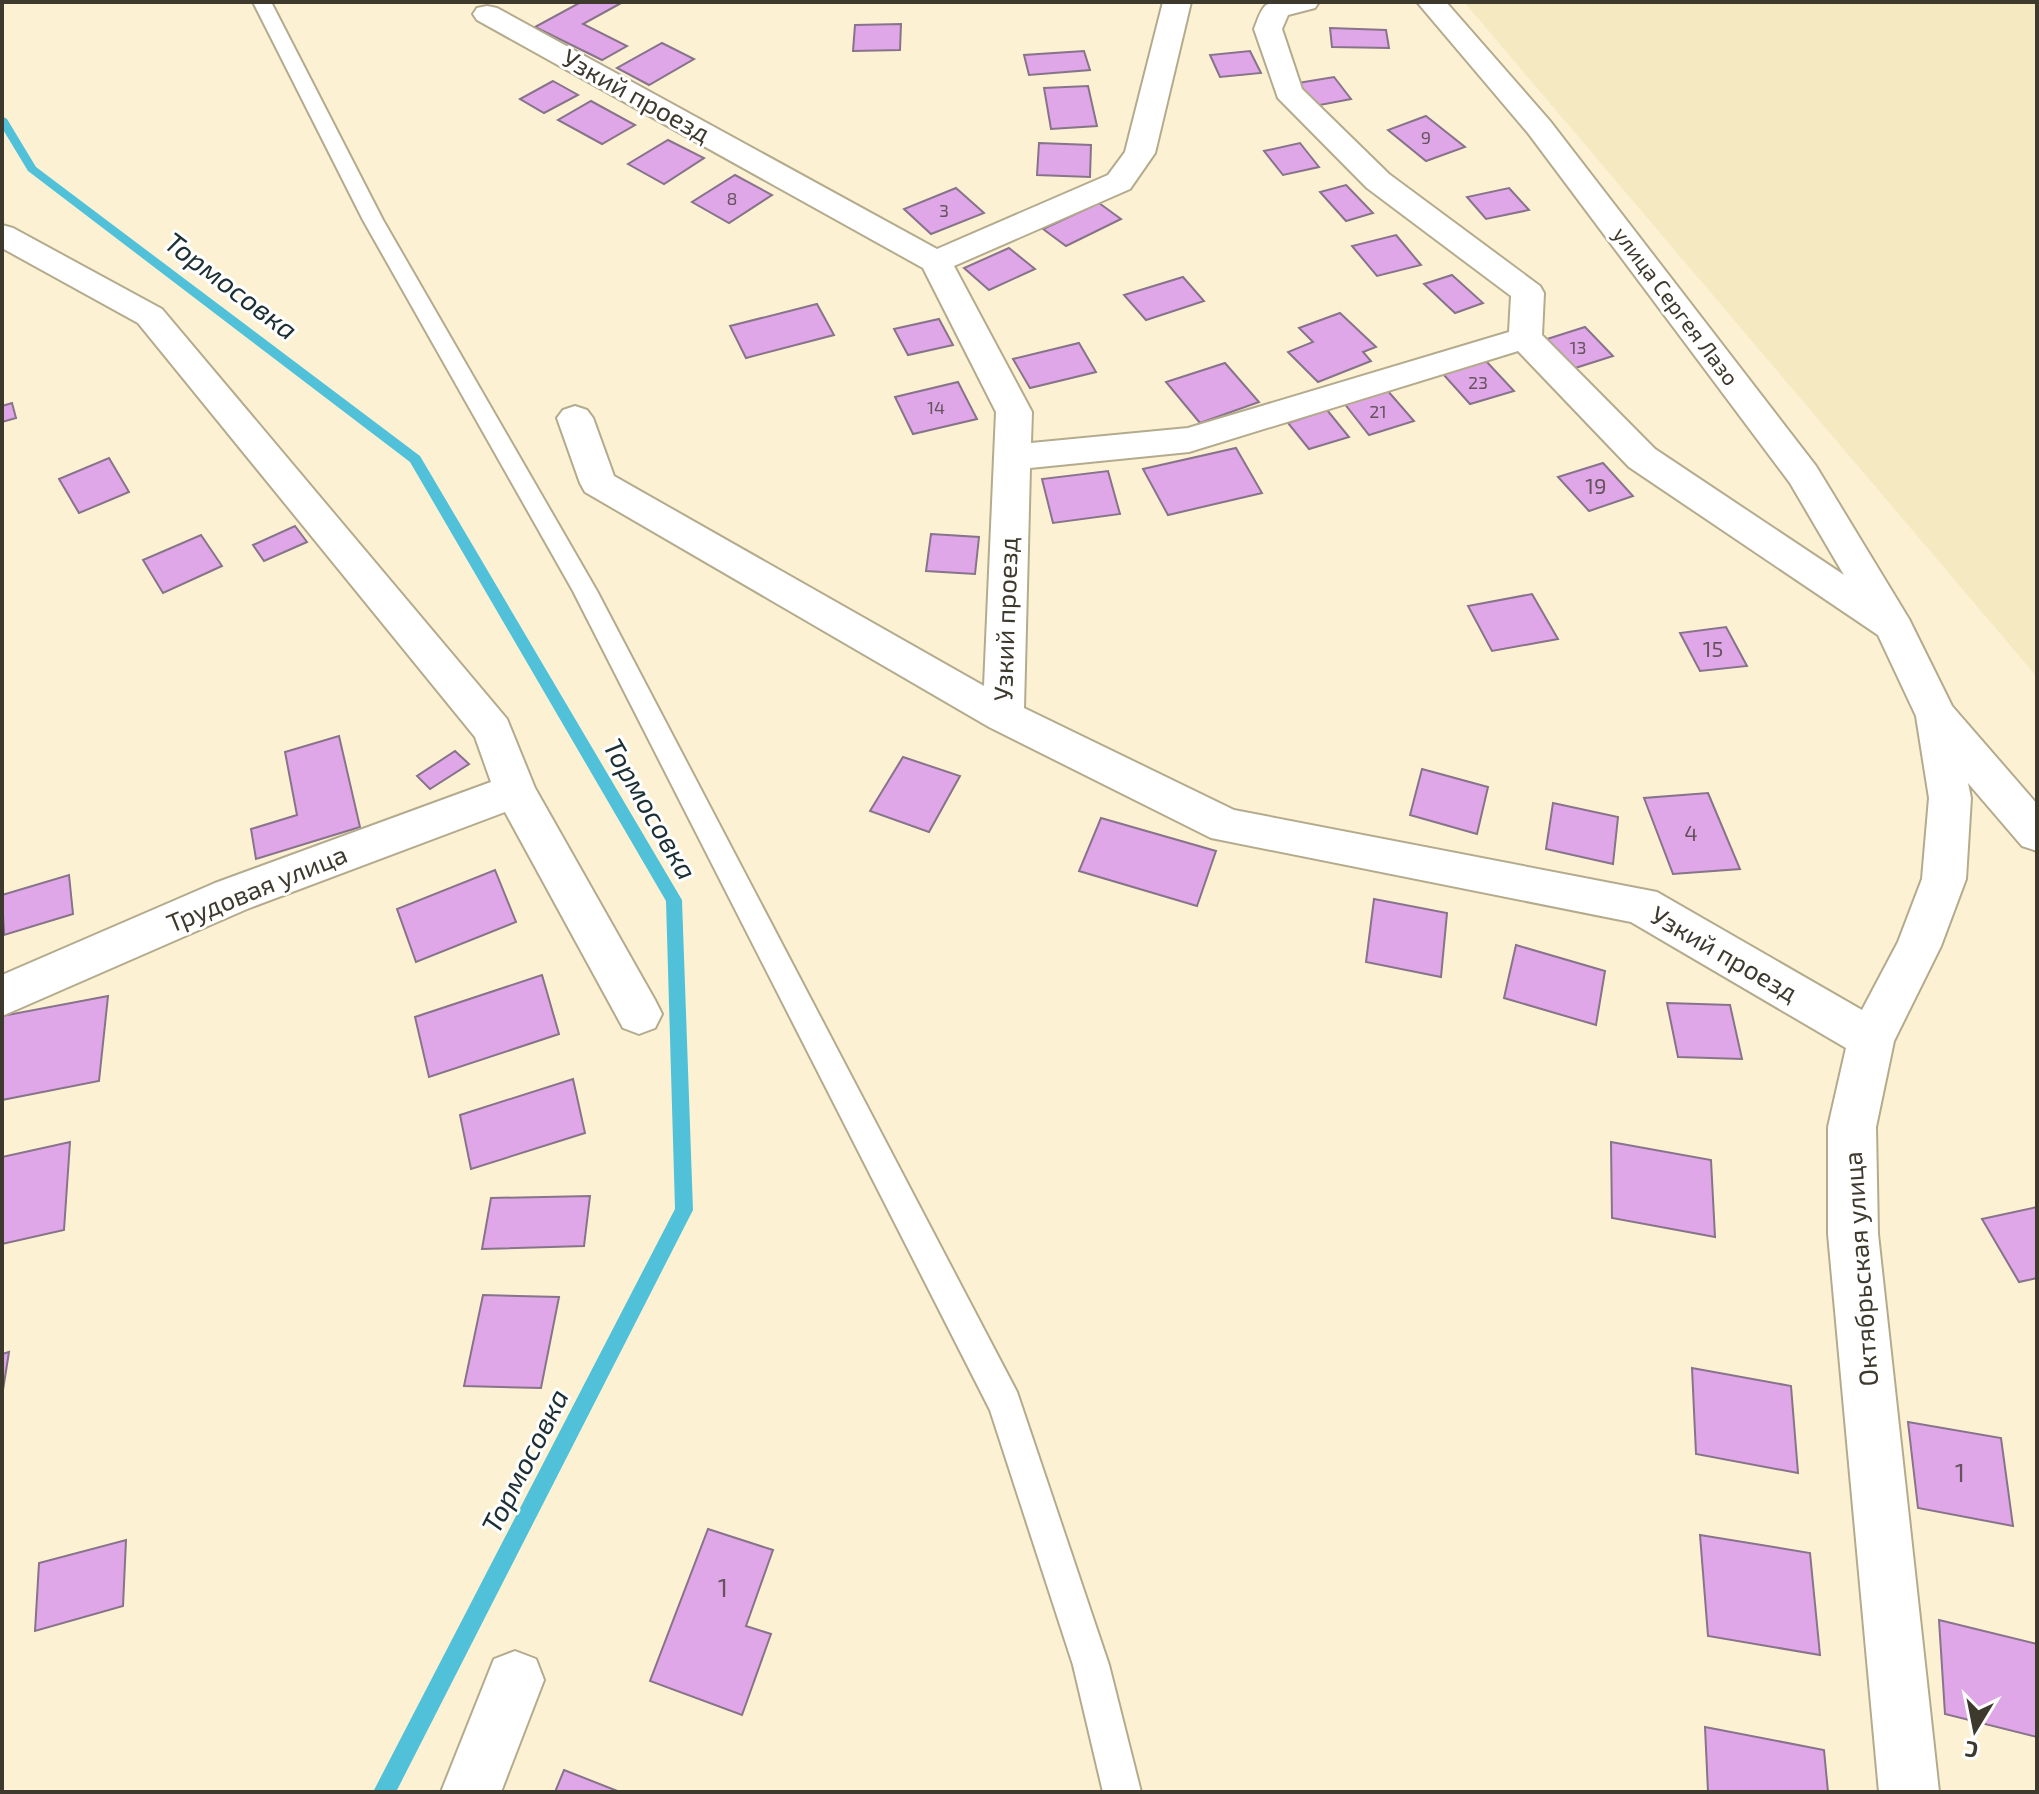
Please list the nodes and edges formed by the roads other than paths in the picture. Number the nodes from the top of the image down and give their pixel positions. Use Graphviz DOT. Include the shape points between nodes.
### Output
graph roads {
  1 [pos="262,2"];
  2 [pos="522,2"];
  3 [pos="1177,2"];
  4 [pos="1431,2"];
  5 [pos="1277,5"];
  6 [pos="4,239"];
  7 [pos="936,262"];
  8 [pos="1525,338"];
  9 [pos="575,418"];
  10 [pos="1013,457"];
  11 [pos="1895,629"];
  12 [pos="1003,716"];
  13 [pos="1936,716"];
  14 [pos="515,791"];
  15 [pos="2037,834"];
  16 [pos="2,996"];
  17 [pos="639,1014"];
  18 [pos="1871,1039"];
  19 [pos="515,1680"];
  20 [pos="471,1792"];
  21 [pos="1122,1792"];
  22 [pos="1909,1792"];
  1 -- 21 [label="lane" via="373,220 585,591 1005,1404 1091,1665"];
  2 -- 7 [label="street, Узкий проезд" via="487,14"];
  3 -- 7 [label="street" via="1140,153 1119,182"];
  4 -- 11 [label="street, улица Сергея Лазо" via="1539,127 1803,475"];
  5 -- 8 [label="street" via="1268,29 1288,92 1378,181 1528,293"];
  6 -- 14 [label="street" via="150,316 493,730"];
  7 -- 10 [label="street, Узкий проезд" via="1014,412"];
  8 -- 10 [label="street" via="1189,440"];
  8 -- 11 [label="street" via="1642,458"];
  9 -- 12 [label="street" via="598,483"];
  10 -- 12 [label="street, Узкий проезд"];
  11 -- 13 [label="street, улица Сергея Лазо"];
  12 -- 18 [label="street, Узкий проезд" via="1226,826 1641,905"];
  13 -- 15 [label="street"];
  13 -- 18 [label="street, Октябрьская улица" via="1950,798 1944,879 1919,946"];
  14 -- 16 [label="street, Трудовая улица" via="231,896"];
  14 -- 17 [label="street"];
  18 -- 22 [label="street, Октябрьская улица" via="1852,1127 1853,1234"];
  19 -- 20 [label="street"];
}
